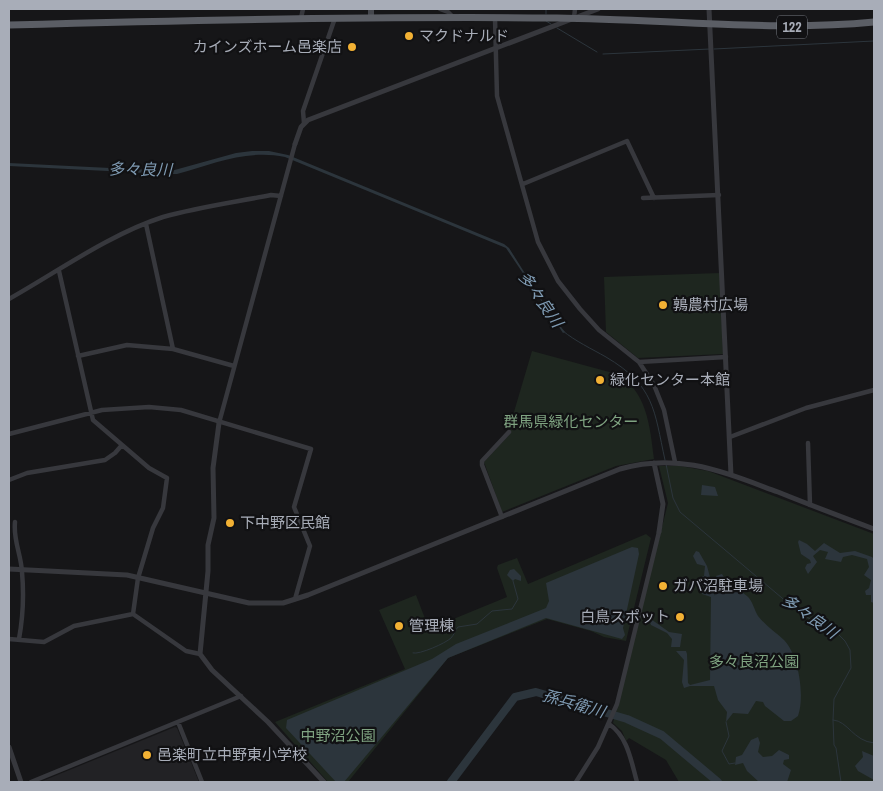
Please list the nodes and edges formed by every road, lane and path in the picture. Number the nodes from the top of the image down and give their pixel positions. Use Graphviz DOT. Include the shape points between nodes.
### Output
graph roads {
  1 [pos="303,9"];
  2 [pos="371,9"];
  3 [pos="440,9"];
  4 [pos="575,9"];
  5 [pos="598,9"];
  6 [pos="709,9"];
  7 [pos="301,18"];
  8 [pos="335,18"];
  9 [pos="371,18"];
  10 [pos="454,18"];
  11 [pos="495,18"];
  12 [pos="574,18"];
  13 [pos="874,22"];
  14 [pos="710,24"];
  15 [pos="9,25"];
  16 [pos="497,47"];
  17 [pos="304,123"];
  18 [pos="294,147"];
  19 [pos="524,184"];
  20 [pos="719,195"];
  21 [pos="281,196"];
  22 [pos="643,198"];
  23 [pos="654,198"];
  24 [pos="146,224"];
  25 [pos="59,271"];
  26 [pos="9,299"];
  27 [pos="172,349"];
  28 [pos="78,356"];
  29 [pos="726,357"];
  30 [pos="639,362"];
  31 [pos="234,366"];
  32 [pos="874,390"];
  33 [pos="91,414"];
  34 [pos="219,423"];
  35 [pos="509,432"];
  36 [pos="9,434"];
  37 [pos="730,436"];
  38 [pos="808,443"];
  39 [pos="122,445"];
  40 [pos="656,462"];
  41 [pos="674,462"];
  42 [pos="731,475"];
  43 [pos="9,479"];
  44 [pos="810,505"];
  45 [pos="502,517"];
  46 [pos="15,522"];
  47 [pos="874,529"];
  48 [pos="659,532"];
  49 [pos="9,569"];
  50 [pos="22,570"];
  51 [pos="138,578"];
  52 [pos="205,593"];
  53 [pos="295,599"];
  54 [pos="133,614"];
  55 [pos="9,639"];
  56 [pos="19,639"];
  57 [pos="200,654"];
  58 [pos="241,696"];
  59 [pos="178,722"];
  60 [pos="610,723"];
  61 [pos="9,747"];
  62 [pos="21,782"];
  63 [pos="31,782"];
  64 [pos="202,782"];
  65 [pos="324,782"];
  66 [pos="576,782"];
  67 [pos="637,782"];
  1 -- 7 [label="street"];
  2 -- 9 [label="main road"];
  3 -- 10 [label="street"];
  4 -- 12 [label="street"];
  5 -- 12 [label="street"];
  6 -- 14 [label="street"];
  7 -- 8 [label="highway, 122"];
  7 -- 15 [label="highway, 122"];
  8 -- 9 [label="highway, 122"];
  8 -- 17 [label="street" via="303,111"];
  9 -- 10 [label="highway, 122"];
  10 -- 11 [label="highway, 122"];
  11 -- 12 [label="highway, 122"];
  11 -- 16 [label="street"];
  12 -- 14 [label="highway, 122"];
  12 -- 16 [label="street"];
  13 -- 14 [label="highway, 122" via="789,27"];
  14 -- 20 [label="street"];
  16 -- 17 [label="street"];
  16 -- 19 [label="street" via="497,96"];
  17 -- 18 [label="street"];
  18 -- 21 [label="street"];
  19 -- 23 [label="street" via="627,140"];
  19 -- 30 [label="street" via="538,242 558,281 590,321"];
  20 -- 23 [label="street"];
  20 -- 29 [label="street"];
  21 -- 24 [label="street" via="271,195 176,214"];
  21 -- 31 [label="street"];
  22 -- 23 [label="street"];
  24 -- 25 [label="street"];
  24 -- 27 [label="street"];
  25 -- 26 [label="street"];
  25 -- 28 [label="street"];
  27 -- 28 [label="street" via="127,345"];
  27 -- 31 [label="street"];
  28 -- 33 [label="street"];
  29 -- 30 [label="street"];
  29 -- 37 [label="street"];
  30 -- 41 [label="street" via="660,399"];
  31 -- 34 [label="street"];
  32 -- 37 [label="street" via="806,408"];
  33 -- 34 [label="street" via="133,408 170,408"];
  33 -- 36 [label="street"];
  33 -- 39 [label="street" via="93,420"];
  34 -- 52 [label="street" via="213,468 214,518 208,540"];
  34 -- 53 [label="street" via="311,449 294,507 310,546"];
  35 -- 45 [label="street" via="482,461"];
  37 -- 42 [label="street"];
  38 -- 44 [label="street"];
  39 -- 43 [label="street" via="105,460"];
  39 -- 51 [label="street" via="149,468 167,478 163,508 153,528"];
  40 -- 41 [label="street"];
  40 -- 45 [label="street" via="620,469"];
  40 -- 48 [label="street" via="663,504"];
  41 -- 42 [label="street" via="706,466"];
  42 -- 44 [label="street"];
  44 -- 47 [label="street"];
  45 -- 53 [label="street"];
  46 -- 50 [label="street" via="14,542"];
  48 -- 60 [label="street"];
  49 -- 50 [label="street"];
  50 -- 51 [label="street" via="120,574"];
  50 -- 56 [label="street" via="23,607"];
  51 -- 52 [label="street"];
  51 -- 54 [label="street"];
  52 -- 53 [label="street" via="250,603 283,603"];
  52 -- 57 [label="street"];
  54 -- 56 [label="street" via="74,626 44,642"];
  54 -- 57 [label="street" via="186,651"];
  55 -- 56 [label="street"];
  57 -- 58 [label="street" via="212,670"];
  58 -- 59 [label="street"];
  58 -- 65 [label="street"];
  59 -- 63 [label="street"];
  59 -- 64 [label="street"];
  60 -- 66 [label="street"];
  60 -- 67 [label="street" via="625,742"];
  61 -- 62 [label="street"];
}
